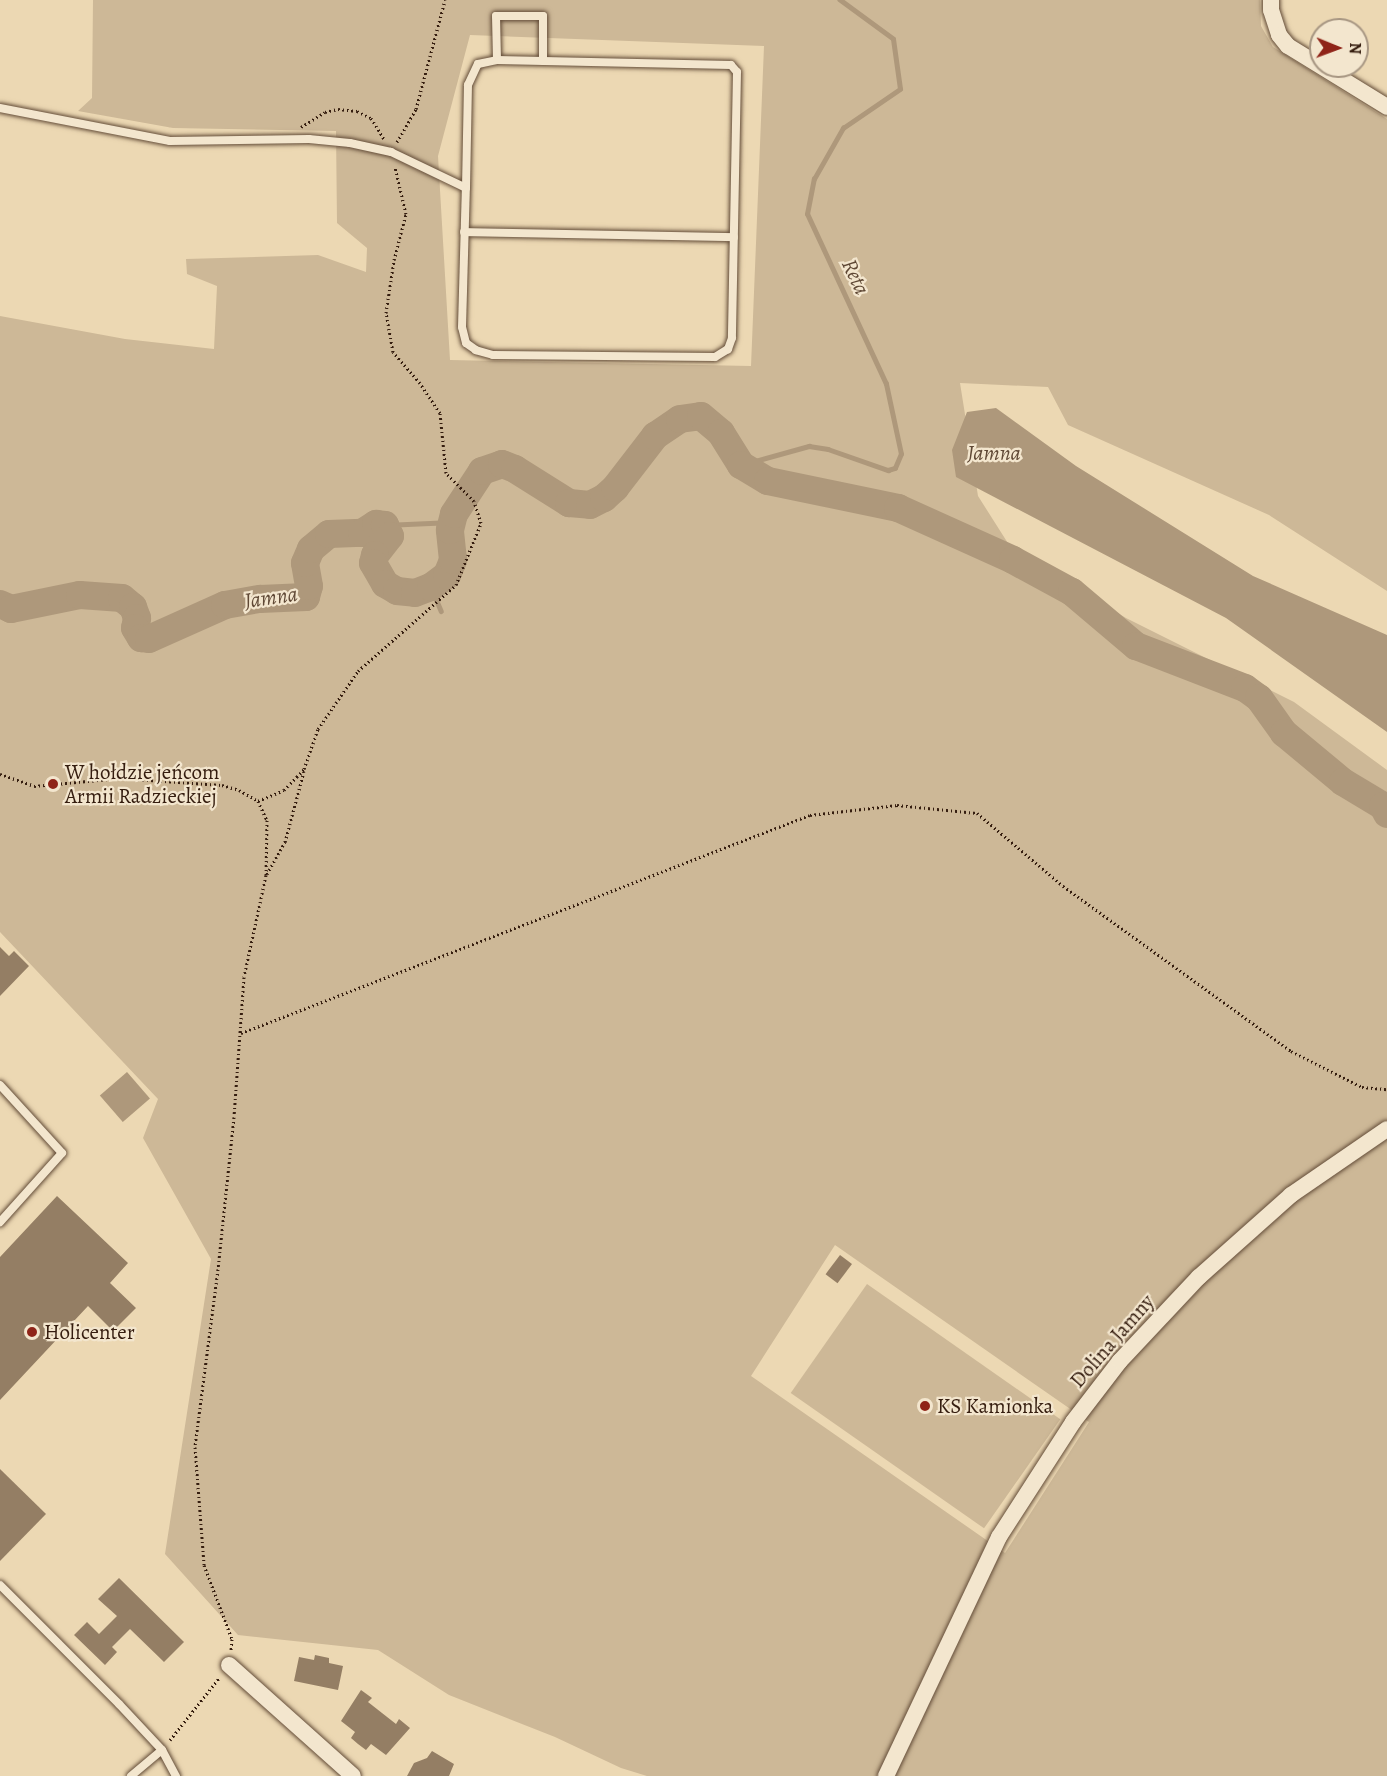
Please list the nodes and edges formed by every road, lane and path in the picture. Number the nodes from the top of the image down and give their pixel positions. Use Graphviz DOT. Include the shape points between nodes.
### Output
graph roads {
  1 [pos="445,0"];
  2 [pos="1271,0"];
  3 [pos="497,60"];
  4 [pos="543,61"];
  5 [pos="1387,107"];
  6 [pos="0,108"];
  7 [pos="285,140"];
  8 [pos="391,152"];
  9 [pos="465,188"];
  10 [pos="464,231"];
  11 [pos="734,237"];
  12 [pos="304,770"];
  13 [pos="0,774"];
  14 [pos="258,801"];
  15 [pos="266,875"];
  16 [pos="241,1033"];
  17 [pos="0,1085"];
  18 [pos="1387,1089"];
  19 [pos="1387,1129"];
  20 [pos="0,1222"];
  21 [pos="0,1585"];
  22 [pos="229,1665"];
  23 [pos="162,1750"];
  24 [pos="131,1776"];
  25 [pos="176,1776"];
  26 [pos="353,1776"];
  27 [pos="886,1776"];
  1 -- 8 [label="path" via="416,110"];
  2 -- 5 [label="street" via="1279,35 1288,45"];
  3 -- 4 [label="lane"];
  3 -- 4 [label="lane" via="496,16 543,16"];
  3 -- 9 [label="lane" via="478,64 468,84"];
  4 -- 11 [label="lane" via="731,65 737,72"];
  6 -- 7 [label="lane" via="170,141"];
  7 -- 8 [label="lane" via="350,142"];
  7 -- 8 [label="path" via="325,112 357,111 371,118"];
  8 -- 9 [label="lane"];
  8 -- 12 [label="path" via="406,214 386,313 393,352 440,412 446,473 474,501 481,523 456,585 358,671 318,729"];
  9 -- 10 [label="lane"];
  10 -- 11 [label="lane"];
  10 -- 11 [label="lane" via="462,327 466,343 493,355 716,357 728,349 732,338"];
  12 -- 14 [label="path" via="284,790"];
  12 -- 15 [label="path" via="285,842"];
  13 -- 14 [label="path" via="34,786 120,778 222,785"];
  14 -- 15 [label="path" via="267,820"];
  15 -- 16 [label="path" via="244,977"];
  16 -- 18 [label="path" via="810,815 897,805 977,813 1063,886 1291,1051 1362,1087"];
  16 -- 22 [label="path" via="218,1269 195,1447 204,1565 232,1639"];
  17 -- 20 [label="lane" via="62,1153"];
  19 -- 27 [label="street, Dolina Jamny" via="1291,1195 1199,1276 1113,1370 1073,1422 999,1537"];
  21 -- 23 [label="lane"];
  22 -- 23 [label="path"];
  22 -- 26 [label="street"];
  23 -- 24 [label="lane"];
  23 -- 25 [label="lane"];
}
